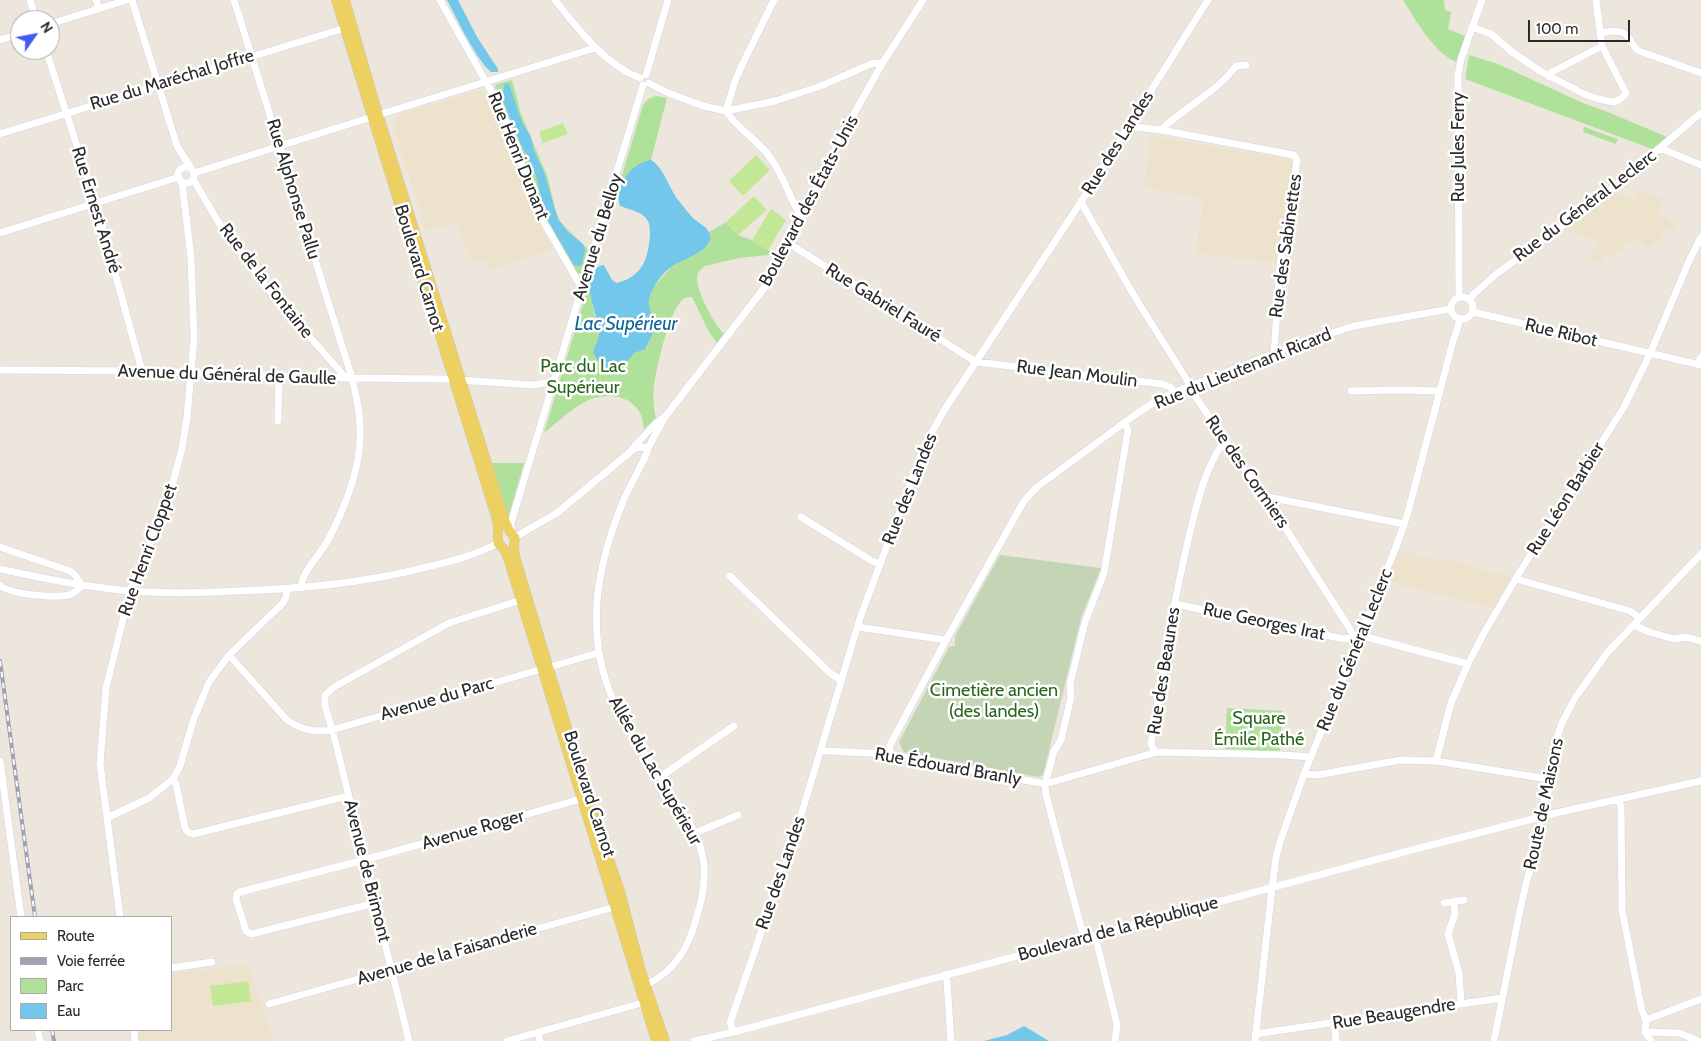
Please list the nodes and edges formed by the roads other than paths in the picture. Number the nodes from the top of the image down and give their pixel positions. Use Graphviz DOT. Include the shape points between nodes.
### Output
graph roads {
  1 [pos="96,0"];
  2 [pos="127,0"];
  3 [pos="132,0"];
  4 [pos="234,0"];
  5 [pos="336,0"];
  6 [pos="345,0"];
  7 [pos="440,0"];
  8 [pos="555,0"];
  9 [pos="668,0"];
  10 [pos="774,0"];
  11 [pos="923,0"];
  12 [pos="1208,0"];
  13 [pos="1482,0"];
  14 [pos="1596,0"];
  15 [pos="99,9"];
  16 [pos="60,21"];
  17 [pos="1472,27"];
  18 [pos="345,28"];
  19 [pos="1600,33"];
  20 [pos="1602,46"];
  21 [pos="596,48"];
  22 [pos="252,55"];
  23 [pos="49,60"];
  24 [pos="882,64"];
  25 [pos="1246,66"];
  26 [pos="1701,73"];
  27 [pos="1549,77"];
  28 [pos="644,80"];
  29 [pos="487,82"];
  30 [pos="158,85"];
  31 [pos="726,111"];
  32 [pos="1701,113"];
  33 [pos="66,114"];
  34 [pos="375,116"];
  35 [pos="1131,124"];
  36 [pos="1161,130"];
  37 [pos="0,134"];
  38 [pos="178,146"];
  39 [pos="280,147"];
  40 [pos="1660,148"];
  41 [pos="1701,165"];
  42 [pos="193,174"];
  43 [pos="180,177"];
  44 [pos="1081,202"];
  45 [pos="95,204"];
  46 [pos="802,218"];
  47 [pos="0,233"];
  48 [pos="1701,238"];
  49 [pos="790,244"];
  50 [pos="582,286"];
  51 [pos="1458,297"];
  52 [pos="1470,300"];
  53 [pos="1450,308"];
  54 [pos="1473,312"];
  55 [pos="1460,320"];
  56 [pos="1274,354"];
  57 [pos="1650,354"];
  58 [pos="1701,357"];
  59 [pos="976,362"];
  60 [pos="1699,365"];
  61 [pos="0,370"];
  62 [pos="142,371"];
  63 [pos="192,373"];
  64 [pos="279,375"];
  65 [pos="349,378"];
  66 [pos="457,380"];
  67 [pos="554,382"];
  68 [pos="1190,387"];
  69 [pos="1351,391"];
  70 [pos="1440,391"];
  71 [pos="1175,392"];
  72 [pos="665,418"];
  73 [pos="278,421"];
  74 [pos="1124,422"];
  75 [pos="642,436"];
  76 [pos="1225,441"];
  77 [pos="645,448"];
  78 [pos="628,453"];
  79 [pos="1263,496"];
  80 [pos="801,517"];
  81 [pos="1404,524"];
  82 [pos="512,537"];
  83 [pos="500,543"];
  84 [pos="0,547"];
  85 [pos="1701,554"];
  86 [pos="880,564"];
  87 [pos="1,570"];
  88 [pos="730,576"];
  89 [pos="1516,579"];
  90 [pos="0,585"];
  91 [pos="82,586"];
  92 [pos="302,588"];
  93 [pos="287,589"];
  94 [pos="130,591"];
  95 [pos="521,600"];
  96 [pos="1175,604"];
  97 [pos="1640,618"];
  98 [pos="1634,625"];
  99 [pos="858,626"];
  100 [pos="1357,637"];
  101 [pos="946,640"];
  102 [pos="1701,640"];
  103 [pos="598,653"];
  104 [pos="229,655"];
  105 [pos="1468,664"];
  106 [pos="546,668"];
  107 [pos="841,680"];
  108 [pos="734,726"];
  109 [pos="332,730"];
  110 [pos="821,750"];
  111 [pos="1157,752"];
  112 [pos="889,754"];
  113 [pos="1311,757"];
  114 [pos="0,761"];
  115 [pos="1436,761"];
  116 [pos="1304,774"];
  117 [pos="660,777"];
  118 [pos="1548,778"];
  119 [pos="173,779"];
  120 [pos="1701,781"];
  121 [pos="1045,784"];
  122 [pos="348,796"];
  123 [pos="584,798"];
  124 [pos="1619,800"];
  125 [pos="738,815"];
  126 [pos="1542,817"];
  127 [pos="107,818"];
  128 [pos="695,833"];
  129 [pos="364,860"];
  130 [pos="1272,888"];
  131 [pos="1464,900"];
  132 [pos="1454,901"];
  133 [pos="375,903"];
  134 [pos="1444,903"];
  135 [pos="620,905"];
  136 [pos="21,916"];
  137 [pos="120,916"];
  138 [pos="1095,935"];
  139 [pos="1084,938"];
  140 [pos="212,962"];
  141 [pos="172,968"];
  142 [pos="392,970"];
  143 [pos="945,974"];
  144 [pos="643,986"];
  145 [pos="1502,998"];
  146 [pos="1701,999"];
  147 [pos="648,1001"];
  148 [pos="1461,1003"];
  149 [pos="269,1004"];
  150 [pos="1646,1020"];
  151 [pos="1334,1023"];
  152 [pos="653,1029"];
  153 [pos="538,1032"];
  154 [pos="734,1032"];
  155 [pos="1645,1032"];
  156 [pos="1255,1038"];
  157 [pos="409,1041"];
  158 [pos="507,1041"];
  159 [pos="540,1041"];
  160 [pos="656,1041"];
  161 [pos="661,1041"];
  162 [pos="665,1041"];
  163 [pos="694,1041"];
  164 [pos="951,1041"];
  165 [pos="1115,1041"];
  166 [pos="1336,1041"];
  167 [pos="1494,1041"];
  168 [pos="1651,1041"];
  169 [pos="1699,1041"];
  1 -- 15 [label="street"];
  2 -- 15 [label="street"];
  3 -- 30 [label="street, Rue Henri Cloppet"];
  4 -- 22 [label="street, Rue Alphonse Pallu"];
  5 -- 18 [label="main road, Boulevard Carnot"];
  6 -- 34 [label="main road, Boulevard Carnot"];
  7 -- 29 [label="street, Rue Henri Dunant"];
  8 -- 21 [label="street"];
  9 -- 28 [label="street, Avenue du Belloy"];
  10 -- 31 [label="street" via="735,80"];
  11 -- 24 [label="street, Boulevard des États-Unis"];
  12 -- 35 [label="street, Rue des Landes"];
  13 -- 17 [label="street, Rue Jules Ferry"];
  14 -- 19 [label="street"];
  15 -- 16 [label="street"];
  17 -- 27 [label="street" via="1491,34"];
  17 -- 51 [label="street, Rue Jules Ferry" via="1458,75"];
  18 -- 22 [label="street, Rue du Maréchal Joffre"];
  18 -- 34 [label="main road, Boulevard Carnot"];
  19 -- 20 [label="street"];
  19 -- 26 [label="street" via="1622,32 1635,49"];
  20 -- 27 [label="street" via="1552,72"];
  20 -- 27 [label="street" via="1626,93 1618,101 1598,99"];
  21 -- 28 [label="street" via="631,75"];
  21 -- 29 [label="street"];
  22 -- 30 [label="street, Rue du Maréchal Joffre"];
  22 -- 39 [label="street, Rue Alphonse Pallu"];
  23 -- 33 [label="street, Rue Ernest André"];
  24 -- 31 [label="street" via="867,65 821,86 774,101"];
  24 -- 46 [label="street, Boulevard des États-Unis" via="837,145"];
  25 -- 36 [label="street" via="1236,66 1215,88"];
  28 -- 31 [label="street" via="687,100"];
  28 -- 50 [label="street, Avenue du Belloy"];
  29 -- 34 [label="street"];
  29 -- 50 [label="street, Rue Henri Dunant" via="509,127 542,219"];
  30 -- 33 [label="street, Rue du Maréchal Joffre"];
  30 -- 38 [label="street, Rue Henri Cloppet"];
  31 -- 46 [label="street" via="770,158"];
  32 -- 40 [label="street, Rue du Général Leclerc"];
  33 -- 37 [label="street, Rue du Maréchal Joffre"];
  33 -- 45 [label="street, Rue Ernest André"];
  34 -- 39 [label="street"];
  34 -- 66 [label="main road, Boulevard Carnot"];
  35 -- 36 [label="street, Rue des Sabinettes"];
  35 -- 44 [label="street, Rue des Landes"];
  36 -- 56 [label="street, Rue des Sabinettes" via="1294,155 1297,160 1280,263"];
  38 -- 42 [label="street, Rue Henri Cloppet"];
  38 -- 43 [label="street, Rue Henri Cloppet"];
  39 -- 42 [label="street"];
  39 -- 65 [label="street, Rue Alphonse Pallu"];
  40 -- 41 [label="street"];
  40 -- 52 [label="street, Rue du Général Leclerc" via="1606,194 1495,275"];
  42 -- 43 [label="street" via="188,183"];
  42 -- 43 [label="street" via="184,167"];
  42 -- 65 [label="street, Rue de la Fontaine" via="219,223 259,278"];
  43 -- 45 [label="street"];
  43 -- 63 [label="street, Rue Henri Cloppet" via="193,295"];
  44 -- 59 [label="street, Rue des Landes"];
  44 -- 68 [label="street, Rue des Cormiers"];
  45 -- 47 [label="street"];
  45 -- 62 [label="street, Rue Ernest André"];
  46 -- 49 [label="street, Boulevard des États-Unis"];
  48 -- 57 [label="street, Rue Léon Barbier"];
  49 -- 59 [label="street, Rue Gabriel Fauré"];
  49 -- 72 [label="street, Boulevard des États-Unis" via="774,275"];
  50 -- 67 [label="street, Avenue du Belloy"];
  51 -- 52 [label="street"];
  51 -- 53 [label="street"];
  52 -- 54 [label="street"];
  53 -- 55 [label="street"];
  53 -- 56 [label="street, Rue du Lieutenant Ricard" via="1354,326"];
  54 -- 55 [label="street" via="1470,317"];
  54 -- 57 [label="street, Rue Ribot"];
  55 -- 70 [label="street, Rue du Général Leclerc"];
  56 -- 68 [label="street, Rue du Lieutenant Ricard"];
  57 -- 60 [label="street, Rue Ribot"];
  57 -- 89 [label="street, Rue Léon Barbier" via="1624,407"];
  58 -- 60 [label="street"];
  59 -- 71 [label="street, Rue Jean Moulin" via="1162,384"];
  59 -- 86 [label="street, Rue des Landes" via="928,439"];
  61 -- 62 [label="street, Avenue du Général de Gaulle"];
  62 -- 63 [label="street, Avenue du Général de Gaulle"];
  63 -- 64 [label="street, Avenue du Général de Gaulle"];
  63 -- 94 [label="street, Rue Henri Cloppet" via="183,440 170,490"];
  64 -- 65 [label="street, Avenue du Général de Gaulle"];
  64 -- 73 [label="street"];
  65 -- 66 [label="street, Avenue du Général de Gaulle"];
  65 -- 92 [label="street, Rue Alphonse Pallu" via="360,429 356,468 338,520 302,579"];
  66 -- 67 [label="street, Avenue du Général de Gaulle" via="532,385"];
  66 -- 82 [label="main road, Boulevard Carnot"];
  66 -- 83 [label="main road, Boulevard Carnot" via="497,520"];
  67 -- 82 [label="street, Avenue du Belloy" via="511,523"];
  68 -- 71 [label="street, Rue du Lieutenant Ricard"];
  68 -- 76 [label="street, Rue des Cormiers"];
  69 -- 70 [label="street"];
  70 -- 81 [label="street, Rue du Général Leclerc"];
  71 -- 74 [label="street, Rue du Lieutenant Ricard"];
  72 -- 75 [label="street, Boulevard des États-Unis"];
  72 -- 77 [label="street, Boulevard des États-Unis" via="651,444"];
  74 -- 101 [label="street, Rue du Lieutenant Ricard" via="1027,496"];
  74 -- 121 [label="street" via="1128,430 1106,566 1085,622 1061,740 1054,751"];
  75 -- 77 [label="street" via="640,440"];
  75 -- 78 [label="street, Boulevard des États-Unis"];
  76 -- 79 [label="street, Rue des Cormiers"];
  76 -- 96 [label="street, Rue des Beaunes" via="1215,456 1198,500"];
  77 -- 78 [label="street, Boulevard des États-Unis" via="635,448"];
  77 -- 103 [label="street, Allée du Lac Supérieur" via="646,454 624,501 604,560 596,614"];
  78 -- 82 [label="street, Boulevard des États-Unis" via="557,513"];
  79 -- 81 [label="street"];
  79 -- 100 [label="street, Rue des Cormiers"];
  80 -- 86 [label="street"];
  81 -- 100 [label="street, Rue du Général Leclerc"];
  82 -- 83 [label="main road" via="504,532"];
  82 -- 83 [label="main road" via="509,549"];
  82 -- 106 [label="main road, Boulevard Carnot"];
  83 -- 92 [label="street" via="482,552 398,574"];
  83 -- 95 [label="main road, Boulevard Carnot"];
  84 -- 91 [label="street" via="70,571"];
  85 -- 97 [label="street, Route de Maisons"];
  86 -- 99 [label="street, Rue des Landes"];
  87 -- 91 [label="street"];
  88 -- 107 [label="street"];
  89 -- 97 [label="street" via="1630,611"];
  89 -- 105 [label="street, Rue Léon Barbier"];
  90 -- 91 [label="street" via="16,593 45,595 71,595"];
  91 -- 94 [label="street"];
  92 -- 93 [label="street"];
  93 -- 94 [label="street"];
  93 -- 104 [label="street" via="283,603"];
  94 -- 127 [label="street, Rue Henri Cloppet" via="106,688 100,764"];
  95 -- 106 [label="main road, Boulevard Carnot"];
  95 -- 109 [label="street, Avenue de Brimont" via="448,623 334,687 325,695 324,706"];
  96 -- 100 [label="street, Rue Georges Irat" via="1344,639"];
  96 -- 111 [label="street, Rue des Beaunes" via="1151,744"];
  97 -- 98 [label="street, Route de Maisons"];
  98 -- 102 [label="street" via="1674,639"];
  98 -- 118 [label="street, Route de Maisons" via="1607,653 1575,698 1554,746"];
  99 -- 101 [label="street"];
  99 -- 107 [label="street, Rue des Landes"];
  100 -- 105 [label="street, Rue Georges Irat"];
  100 -- 113 [label="street, Rue du Général Leclerc"];
  101 -- 112 [label="street, Rue du Lieutenant Ricard" via="890,746"];
  103 -- 106 [label="street, Avenue du Parc"];
  103 -- 117 [label="street, Allée du Lac Supérieur" via="613,702"];
  104 -- 109 [label="street, Avenue du Parc" via="291,723 313,732"];
  104 -- 119 [label="street" via="209,682"];
  105 -- 115 [label="street, Rue Léon Barbier" via="1451,703"];
  106 -- 109 [label="street, Avenue du Parc"];
  106 -- 123 [label="main road, Boulevard Carnot"];
  107 -- 110 [label="street, Rue des Landes"];
  108 -- 117 [label="street"];
  109 -- 122 [label="street, Avenue de Brimont"];
  110 -- 112 [label="street, Rue Édouard Branly"];
  110 -- 154 [label="street, Rue des Landes" via="730,1023"];
  111 -- 113 [label="street, Rue des Beaunes"];
  111 -- 121 [label="street"];
  112 -- 121 [label="street, Rue Édouard Branly"];
  113 -- 116 [label="street, Rue du Général Leclerc"];
  114 -- 136 [label="street"];
  115 -- 116 [label="street" via="1392,760 1317,775"];
  115 -- 118 [label="street"];
  116 -- 130 [label="street, Rue du Général Leclerc" via="1278,848"];
  117 -- 128 [label="street, Allée du Lac Supérieur"];
  118 -- 126 [label="street, Route de Maisons"];
  119 -- 122 [label="street" via="186,828 193,834"];
  119 -- 127 [label="street" via="149,798"];
  120 -- 124 [label="street, Boulevard de la République"];
  121 -- 139 [label="street"];
  122 -- 129 [label="street, Avenue de Brimont"];
  123 -- 129 [label="street, Avenue Roger"];
  123 -- 135 [label="main road, Boulevard Carnot"];
  124 -- 126 [label="street, Boulevard de la République"];
  124 -- 150 [label="street" via="1622,910"];
  125 -- 128 [label="street"];
  126 -- 130 [label="street, Boulevard de la République"];
  126 -- 145 [label="street, Route de Maisons"];
  127 -- 137 [label="street, Rue Henri Cloppet"];
  128 -- 144 [label="street, Allée du Lac Supérieur" via="702,853 704,882 692,931 676,962 659,978"];
  129 -- 133 [label="street, Avenue de Brimont"];
  129 -- 133 [label="street, Avenue Roger" via="240,892 236,899 246,931 251,934"];
  130 -- 138 [label="street, Boulevard de la République"];
  130 -- 156 [label="street, Rue du Général Leclerc"];
  131 -- 132 [label="street"];
  132 -- 134 [label="street"];
  132 -- 148 [label="street" via="1455,914 1448,934 1459,972"];
  133 -- 142 [label="street, Avenue de Brimont"];
  135 -- 142 [label="street, Avenue de la Faisanderie"];
  135 -- 144 [label="main road, Boulevard Carnot"];
  138 -- 139 [label="street, Boulevard de la République"];
  138 -- 165 [label="street" via="1117,1025"];
  139 -- 143 [label="street, Boulevard de la République"];
  140 -- 141 [label="street"];
  142 -- 149 [label="street, Avenue de la Faisanderie"];
  142 -- 157 [label="street, Avenue de Brimont"];
  143 -- 154 [label="street, Boulevard de la République"];
  143 -- 164 [label="street"];
  144 -- 147 [label="main road, Boulevard Carnot"];
  145 -- 148 [label="street, Rue Beaugendre"];
  145 -- 167 [label="street, Route de Maisons"];
  146 -- 150 [label="street"];
  147 -- 152 [label="main road"];
  147 -- 153 [label="street"];
  147 -- 162 [label="main road, Boulevard Carnot"];
  148 -- 151 [label="street, Rue Beaugendre"];
  150 -- 155 [label="street"];
  151 -- 156 [label="street, Rue Beaugendre"];
  151 -- 166 [label="street"];
  152 -- 160 [label="main road"];
  152 -- 161 [label="main road"];
  153 -- 158 [label="street"];
  153 -- 159 [label="street"];
  154 -- 163 [label="street, Boulevard de la République"];
  155 -- 168 [label="street"];
  155 -- 169 [label="street" via="1679,1033"];
}
